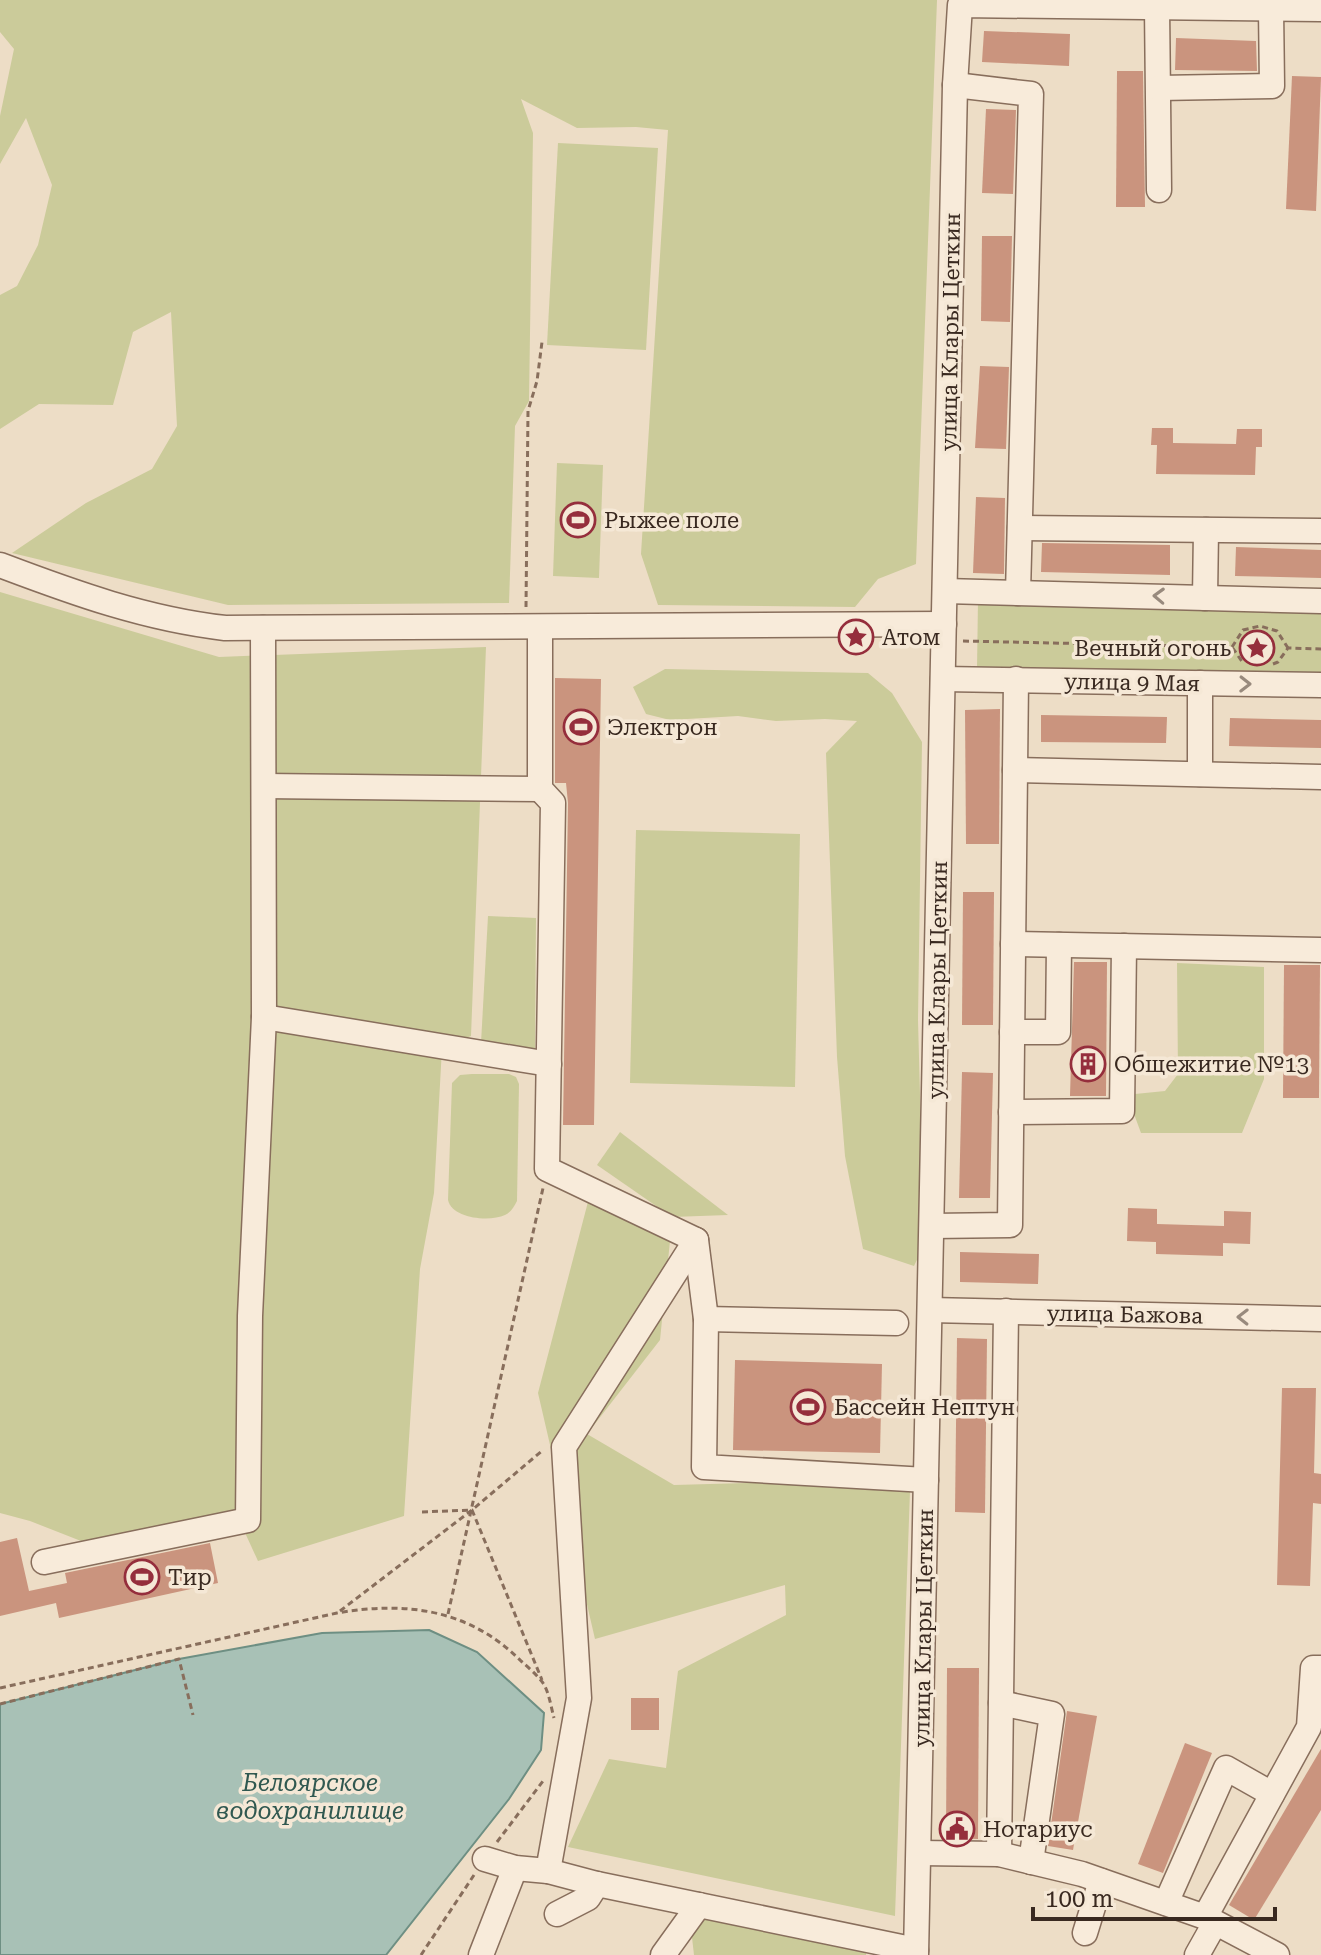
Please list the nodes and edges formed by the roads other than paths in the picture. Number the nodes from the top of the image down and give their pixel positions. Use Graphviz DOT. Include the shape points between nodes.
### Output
graph roads {
  1 [pos="1157,7"];
  2 [pos="1271,9"];
  3 [pos="1321,9"];
  4 [pos="955,85"];
  5 [pos="1159,88"];
  6 [pos="1159,190"];
  7 [pos="1020,528"];
  8 [pos="1206,530"];
  9 [pos="1321,531"];
  10 [pos="0,565"];
  11 [pos="945,591"];
  12 [pos="1018,593"];
  13 [pos="1205,598"];
  14 [pos="1321,601"];
  15 [pos="533,627"];
  16 [pos="263,628"];
  17 [pos="952,633"];
  18 [pos="943,679"];
  19 [pos="1016,679"];
  20 [pos="1200,683"];
  21 [pos="1321,685"];
  22 [pos="1015,770"];
  23 [pos="1200,774"];
  24 [pos="1321,777"];
  25 [pos="264,786"];
  26 [pos="540,789"];
  27 [pos="1013,944"];
  28 [pos="1059,945"];
  29 [pos="1124,946"];
  30 [pos="1321,950"];
  31 [pos="264,1017"];
  32 [pos="1012,1032"];
  33 [pos="549,1064"];
  34 [pos="1011,1112"];
  35 [pos="932,1226"];
  36 [pos="696,1240"];
  37 [pos="930,1310"];
  38 [pos="1006,1311"];
  39 [pos="706,1319"];
  40 [pos="1321,1319"];
  41 [pos="896,1323"];
  42 [pos="926,1480"];
  43 [pos="44,1562"];
  44 [pos="1321,1668"];
  45 [pos="1001,1703"];
  46 [pos="1272,1794"];
  47 [pos="919,1853"];
  48 [pos="999,1854"];
  49 [pos="485,1859"];
  50 [pos="1031,1862"];
  51 [pos="515,1868"];
  52 [pos="548,1871"];
  53 [pos="1101,1881"];
  54 [pos="597,1884"];
  55 [pos="1166,1903"];
  56 [pos="699,1905"];
  57 [pos="557,1914"];
  58 [pos="1210,1920"];
  59 [pos="1085,1933"];
  60 [pos="910,1953"];
  61 [pos="481,1955"];
  62 [pos="663,1955"];
  63 [pos="1197,1955"];
  64 [pos="1277,1955"];
  1 -- 2 [label="street"];
  1 -- 4 [label="street, улица Клары Цеткин" via="960,5"];
  1 -- 5 [label="street"];
  2 -- 3 [label="street"];
  2 -- 5 [label="street" via="1272,86"];
  4 -- 7 [label="street" via="1031,94"];
  4 -- 11 [label="street, улица Клары Цеткин"];
  5 -- 6 [label="street"];
  7 -- 8 [label="street"];
  7 -- 12 [label="street"];
  8 -- 9 [label="street"];
  8 -- 13 [label="street"];
  10 -- 16 [label="street" via="90,599 184,624"];
  11 -- 12 [label="street"];
  11 -- 17 [label="street, улица Клары Цеткин"];
  13 -- 12 [label="street, one-way"];
  13 -- 14 [label="street"];
  15 -- 16 [label="street"];
  15 -- 17 [label="street"];
  15 -- 26 [label="street"];
  16 -- 25 [label="street"];
  17 -- 18 [label="street, улица Клары Цеткин"];
  18 -- 19 [label="street, улица 9 Мая"];
  18 -- 35 [label="street, улица Клары Цеткин"];
  19 -- 20 [label="street, улица 9 Мая"];
  19 -- 22 [label="street"];
  20 -- 21 [label="street, улица 9 Мая, one-way"];
  20 -- 23 [label="street"];
  22 -- 23 [label="street"];
  22 -- 27 [label="street"];
  23 -- 24 [label="street"];
  25 -- 26 [label="street"];
  25 -- 31 [label="street"];
  26 -- 33 [label="street" via="553,803"];
  27 -- 28 [label="street"];
  27 -- 32 [label="street"];
  28 -- 29 [label="street"];
  28 -- 32 [label="street" via="1058,1032"];
  29 -- 30 [label="street"];
  29 -- 34 [label="street" via="1122,1111"];
  31 -- 33 [label="street"];
  31 -- 43 [label="street" via="250,1316 248,1520"];
  32 -- 34 [label="street"];
  33 -- 36 [label="street" via="547,1169"];
  34 -- 35 [label="street" via="1010,1225"];
  35 -- 37 [label="street, улица Клары Цеткин"];
  36 -- 39 [label="street"];
  36 -- 52 [label="street" via="564,1447 579,1698"];
  37 -- 38 [label="street, улица Бажова"];
  37 -- 42 [label="street, улица Клары Цеткин"];
  40 -- 38 [label="street, улица Бажова, one-way"];
  38 -- 45 [label="street"];
  39 -- 41 [label="street"];
  39 -- 42 [label="street" via="704,1467"];
  42 -- 47 [label="street, улица Клары Цеткин"];
  44 -- 46 [label="street" via="1313,1668 1309,1727"];
  45 -- 48 [label="street"];
  45 -- 50 [label="street" via="1052,1714"];
  46 -- 55 [label="street" via="1226,1768"];
  46 -- 58 [label="street"];
  47 -- 48 [label="street"];
  47 -- 60 [label="street, улица Клары Цеткин"];
  48 -- 50 [label="street"];
  49 -- 51 [label="street"];
  50 -- 53 [label="street"];
  51 -- 52 [label="street"];
  51 -- 61 [label="street"];
  52 -- 54 [label="street"];
  53 -- 55 [label="street"];
  53 -- 59 [label="street"];
  54 -- 56 [label="street"];
  54 -- 57 [label="street" via="588,1898"];
  55 -- 58 [label="street"];
  56 -- 60 [label="street"];
  56 -- 62 [label="street"];
  58 -- 63 [label="street"];
  58 -- 64 [label="street"];
}
